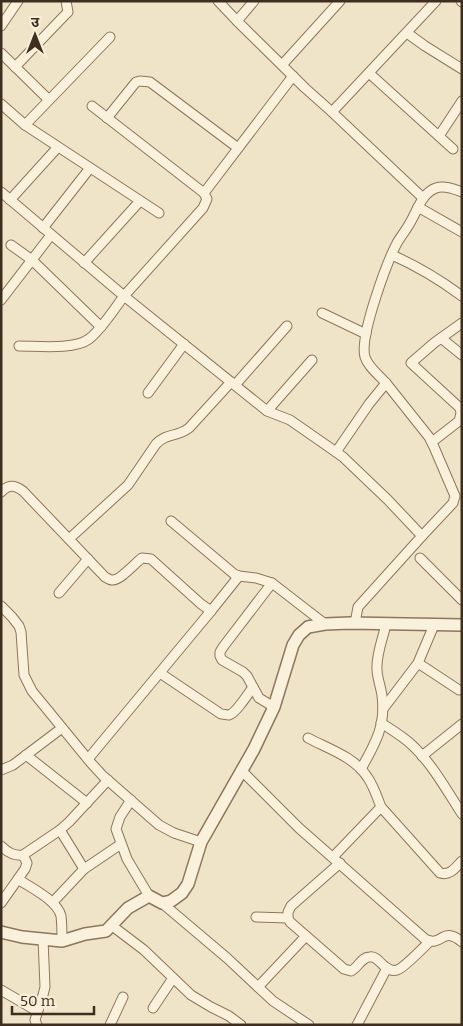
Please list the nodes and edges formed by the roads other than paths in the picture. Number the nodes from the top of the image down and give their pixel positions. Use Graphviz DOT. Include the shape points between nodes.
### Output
graph roads {
  1 [pos="18,1"];
  2 [pos="66,1"];
  3 [pos="218,1"];
  4 [pos="254,1"];
  5 [pos="340,1"];
  6 [pos="436,1"];
  7 [pos="237,20"];
  8 [pos="1,26"];
  9 [pos="407,33"];
  10 [pos="110,38"];
  11 [pos="1,53"];
  12 [pos="282,66"];
  13 [pos="15,67"];
  14 [pos="462,69"];
  15 [pos="369,73"];
  16 [pos="293,76"];
  17 [pos="49,100"];
  18 [pos="462,101"];
  19 [pos="1,104"];
  20 [pos="92,106"];
  21 [pos="332,112"];
  22 [pos="107,118"];
  23 [pos="25,125"];
  24 [pos="439,136"];
  25 [pos="58,147"];
  26 [pos="238,148"];
  27 [pos="453,149"];
  28 [pos="90,168"];
  29 [pos="462,192"];
  30 [pos="204,193"];
  31 [pos="4,195"];
  32 [pos="140,201"];
  33 [pos="420,202"];
  34 [pos="159,213"];
  35 [pos="43,228"];
  36 [pos="462,232"];
  37 [pos="51,235"];
  38 [pos="11,245"];
  39 [pos="392,255"];
  40 [pos="32,260"];
  41 [pos="84,262"];
  42 [pos="124,296"];
  43 [pos="462,296"];
  44 [pos="1,300"];
  45 [pos="322,314"];
  46 [pos="462,323"];
  47 [pos="287,326"];
  48 [pos="101,327"];
  49 [pos="366,334"];
  50 [pos="441,338"];
  51 [pos="184,344"];
  52 [pos="19,346"];
  53 [pos="462,355"];
  54 [pos="312,360"];
  55 [pos="386,383"];
  56 [pos="233,384"];
  57 [pos="148,393"];
  58 [pos="267,411"];
  59 [pos="432,442"];
  60 [pos="336,452"];
  61 [pos="2,490"];
  62 [pos="171,521"];
  63 [pos="422,536"];
  64 [pos="68,539"];
  65 [pos="420,558"];
  66 [pos="88,559"];
  67 [pos="240,576"];
  68 [pos="272,584"];
  69 [pos="59,593"];
  70 [pos="462,600"];
  71 [pos="1,606"];
  72 [pos="211,611"];
  73 [pos="325,624"];
  74 [pos="354,624"];
  75 [pos="386,624"];
  76 [pos="434,625"];
  77 [pos="462,625"];
  78 [pos="418,663"];
  79 [pos="160,673"];
  80 [pos="253,687"];
  81 [pos="459,690"];
  82 [pos="274,707"];
  83 [pos="382,709"];
  84 [pos="381,723"];
  85 [pos="462,724"];
  86 [pos="62,728"];
  87 [pos="308,738"];
  88 [pos="26,755"];
  89 [pos="422,756"];
  90 [pos="88,759"];
  91 [pos="361,769"];
  92 [pos="1,770"];
  93 [pos="241,770"];
  94 [pos="108,780"];
  95 [pos="131,800"];
  96 [pos="87,803"];
  97 [pos="381,807"];
  98 [pos="462,814"];
  99 [pos="60,830"];
  100 [pos="201,842"];
  101 [pos="121,844"];
  102 [pos="1,846"];
  103 [pos="24,854"];
  104 [pos="336,860"];
  105 [pos="462,861"];
  106 [pos="84,869"];
  107 [pos="18,879"];
  108 [pos="149,896"];
  109 [pos="53,902"];
  110 [pos="162,903"];
  111 [pos="1,904"];
  112 [pos="256,917"];
  113 [pos="288,918"];
  114 [pos="111,925"];
  115 [pos="1,932"];
  116 [pos="306,936"];
  117 [pos="43,939"];
  118 [pos="62,941"];
  119 [pos="430,941"];
  120 [pos="462,942"];
  121 [pos="387,968"];
  122 [pos="174,978"];
  123 [pos="258,987"];
  124 [pos="1,990"];
  125 [pos="123,997"];
  126 [pos="154,1008"];
  127 [pos="37,1011"];
  128 [pos="37,1025"];
  129 [pos="110,1025"];
  130 [pos="242,1025"];
  131 [pos="308,1025"];
  132 [pos="357,1025"];
  1 -- 8 [label="street"];
  2 -- 13 [label="street" via="68,12 65,16"];
  3 -- 7 [label="street"];
  4 -- 7 [label="street"];
  5 -- 12 [label="street"];
  6 -- 9 [label="street"];
  7 -- 12 [label="street"];
  9 -- 14 [label="street"];
  9 -- 15 [label="street"];
  10 -- 17 [label="street"];
  11 -- 13 [label="street"];
  12 -- 16 [label="street"];
  13 -- 17 [label="street"];
  15 -- 21 [label="street"];
  15 -- 24 [label="street"];
  16 -- 21 [label="street"];
  16 -- 26 [label="street"];
  17 -- 23 [label="street"];
  18 -- 24 [label="street"];
  19 -- 23 [label="street"];
  20 -- 22 [label="street"];
  21 -- 33 [label="street"];
  22 -- 26 [label="street" via="136,82 150,82"];
  22 -- 30 [label="street"];
  23 -- 25 [label="street"];
  24 -- 27 [label="street"];
  25 -- 28 [label="street"];
  25 -- 31 [label="street"];
  26 -- 30 [label="street"];
  28 -- 32 [label="street"];
  28 -- 35 [label="street"];
  29 -- 33 [label="street" via="448,187 436,188"];
  30 -- 42 [label="street" via="207,199 203,208"];
  31 -- 35 [label="street"];
  32 -- 34 [label="street"];
  32 -- 41 [label="street"];
  33 -- 36 [label="street"];
  33 -- 39 [label="street"];
  35 -- 37 [label="street"];
  37 -- 40 [label="street"];
  37 -- 41 [label="street"];
  38 -- 40 [label="street"];
  39 -- 43 [label="street"];
  39 -- 49 [label="street"];
  40 -- 44 [label="street"];
  40 -- 48 [label="street"];
  41 -- 42 [label="street"];
  42 -- 48 [label="street"];
  42 -- 51 [label="street"];
  45 -- 49 [label="street"];
  46 -- 50 [label="street"];
  47 -- 56 [label="street"];
  48 -- 52 [label="street" via="89,340 78,345"];
  49 -- 55 [label="street" via="364,356"];
  50 -- 53 [label="street"];
  50 -- 59 [label="street" via="410,363 460,408 459,421"];
  51 -- 56 [label="street"];
  51 -- 57 [label="street"];
  54 -- 58 [label="street"];
  55 -- 59 [label="street"];
  55 -- 60 [label="street"];
  56 -- 58 [label="street"];
  56 -- 64 [label="street" via="182,433 168,436 156,444 128,485"];
  58 -- 60 [label="street" via="290,420"];
  59 -- 63 [label="street" via="455,496 453,503"];
  60 -- 63 [label="street"];
  61 -- 64 [label="street" via="14,486 23,491"];
  62 -- 67 [label="street"];
  63 -- 74 [label="street" via="358,607"];
  64 -- 66 [label="street"];
  65 -- 70 [label="street"];
  66 -- 69 [label="street"];
  66 -- 72 [label="street" via="110,580 120,577 142,558 150,559"];
  67 -- 68 [label="street"];
  67 -- 72 [label="street"];
  68 -- 73 [label="street"];
  68 -- 80 [label="street" via="220,652 222,660 247,676"];
  71 -- 86 [label="street" via="16,621 21,632 22,667 27,683"];
  72 -- 79 [label="street"];
  73 -- 74 [label="street"];
  73 -- 82 [label="street" via="308,628 299,635"];
  74 -- 75 [label="street"];
  75 -- 76 [label="street"];
  75 -- 83 [label="street" via="377,663"];
  76 -- 77 [label="street"];
  76 -- 78 [label="street"];
  78 -- 81 [label="street"];
  78 -- 83 [label="street"];
  79 -- 80 [label="street" via="225,715 234,712"];
  79 -- 90 [label="street"];
  80 -- 82 [label="street" via="259,698"];
  82 -- 93 [label="street"];
  83 -- 84 [label="street"];
  84 -- 89 [label="street"];
  84 -- 91 [label="street" via="377,739"];
  85 -- 89 [label="street"];
  86 -- 88 [label="street"];
  86 -- 90 [label="street"];
  87 -- 91 [label="street" via="346,757"];
  88 -- 92 [label="street"];
  88 -- 96 [label="street"];
  89 -- 98 [label="street"];
  90 -- 94 [label="street"];
  91 -- 97 [label="street"];
  93 -- 100 [label="street"];
  93 -- 104 [label="street"];
  94 -- 95 [label="street"];
  94 -- 96 [label="street"];
  95 -- 100 [label="street" via="159,825"];
  95 -- 101 [label="street" via="116,829"];
  96 -- 99 [label="street"];
  97 -- 104 [label="street"];
  97 -- 105 [label="street" via="440,873 450,873"];
  99 -- 103 [label="street"];
  99 -- 106 [label="street"];
  100 -- 110 [label="street" via="188,884 182,893"];
  101 -- 106 [label="street"];
  101 -- 108 [label="street"];
  102 -- 103 [label="street" via="9,853"];
  103 -- 107 [label="street" via="27,862"];
  104 -- 113 [label="street" via="291,906"];
  104 -- 119 [label="street"];
  106 -- 109 [label="street"];
  107 -- 109 [label="street"];
  107 -- 111 [label="street"];
  108 -- 110 [label="street"];
  108 -- 114 [label="street" via="128,908"];
  109 -- 118 [label="street" via="60,916"];
  110 -- 123 [label="street"];
  112 -- 113 [label="street"];
  113 -- 116 [label="street"];
  114 -- 118 [label="street" via="106,931"];
  114 -- 122 [label="street"];
  115 -- 117 [label="street"];
  116 -- 121 [label="street" via="347,971 355,970 363,959 371,956"];
  116 -- 123 [label="street"];
  117 -- 118 [label="street"];
  117 -- 127 [label="street" via="45,987"];
  119 -- 120 [label="street" via="449,935"];
  119 -- 121 [label="street" via="399,970"];
  121 -- 132 [label="street"];
  122 -- 126 [label="street"];
  122 -- 130 [label="street" via="191,995"];
  123 -- 131 [label="street"];
  124 -- 127 [label="street"];
  125 -- 129 [label="street"];
  127 -- 128 [label="street"];
}
